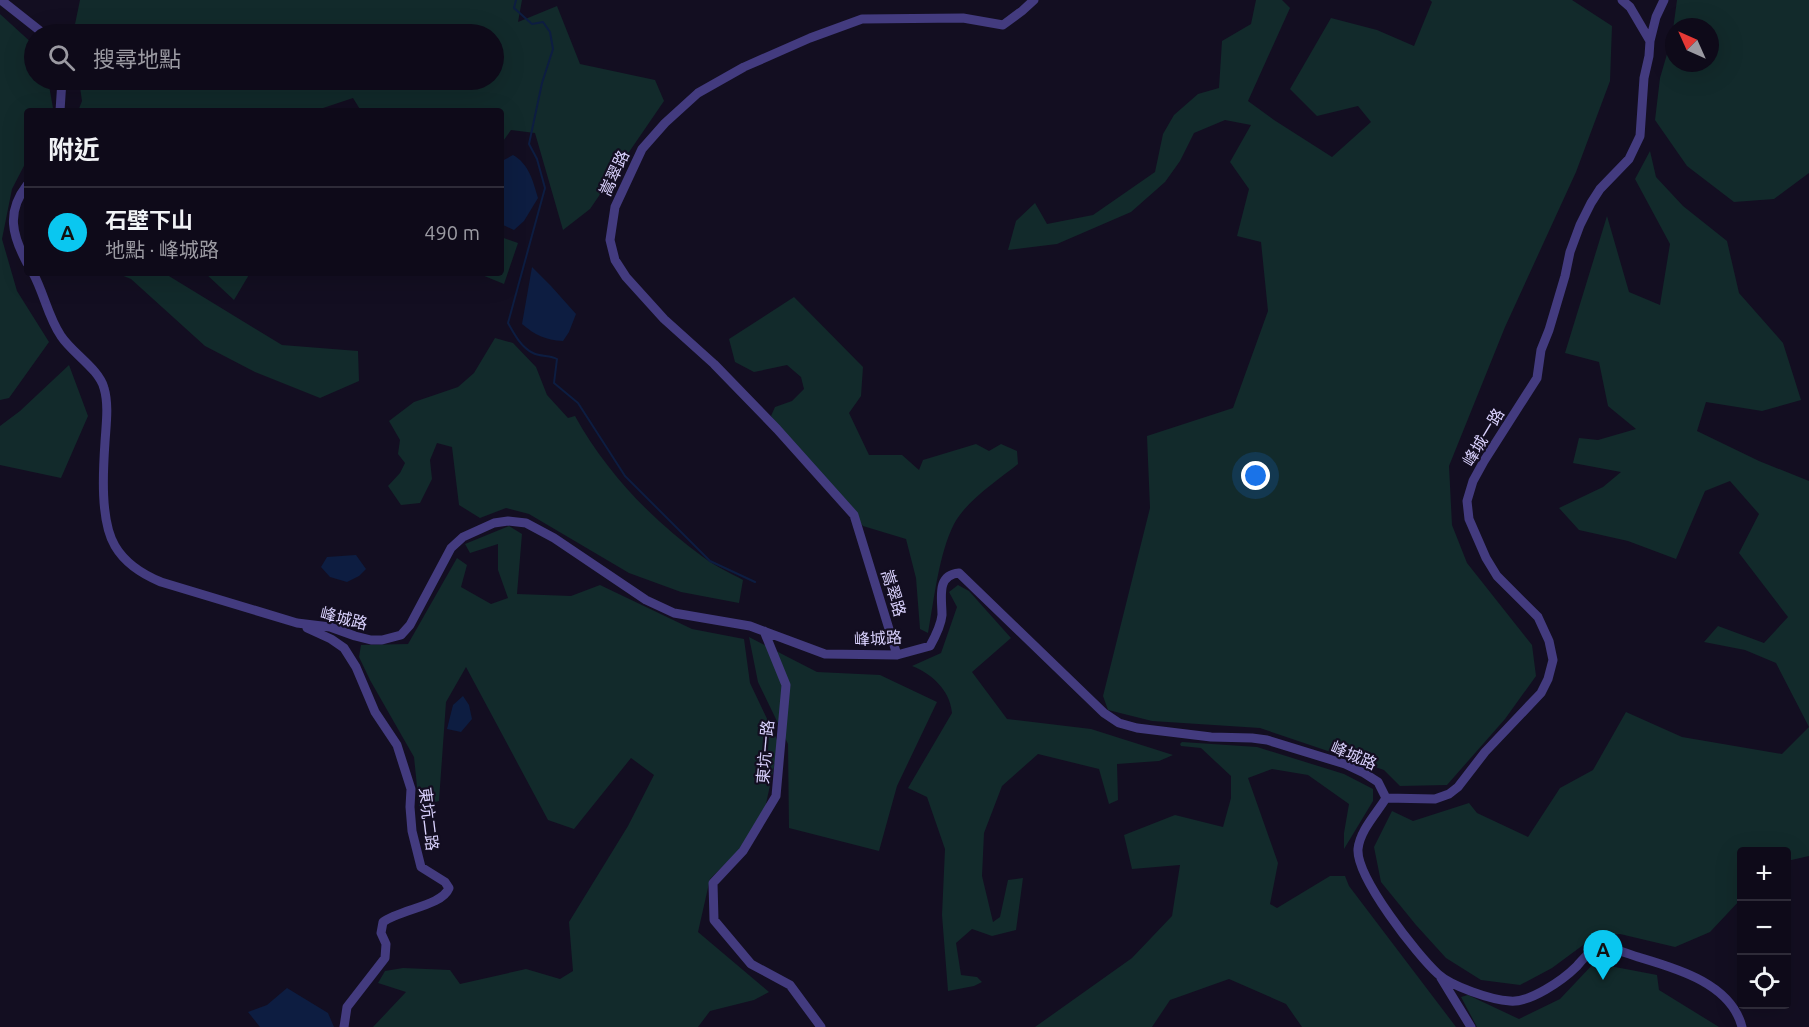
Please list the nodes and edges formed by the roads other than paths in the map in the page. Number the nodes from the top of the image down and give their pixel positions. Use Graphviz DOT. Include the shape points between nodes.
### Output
graph roads {
  1 [pos="1,0"];
  2 [pos="1034,0"];
  3 [pos="1622,0"];
  4 [pos="1664,0"];
  5 [pos="31,24"];
  6 [pos="1650,41"];
  7 [pos="61,90"];
  8 [pos="60,108"];
  9 [pos="24,189"];
  10 [pos="24,256"];
  11 [pos="34,276"];
  12 [pos="297,623"];
  13 [pos="764,631"];
  14 [pos="897,655"];
  15 [pos="1386,798"];
  16 [pos="1438,974"];
  17 [pos="344,1027"];
  18 [pos="821,1027"];
  19 [pos="1471,1027"];
  20 [pos="1742,1027"];
  1 -- 5 [label="street"];
  2 -- 14 [label="street, 嵩翠路" via="1003,24 963,18 862,19 744,67 698,93 665,123 642,149 615,207 610,240 615,260 626,277 777,429 854,514"];
  3 -- 6 [label="street"];
  4 -- 6 [label="street, 峰城一路"];
  6 -- 15 [label="street, 峰城一路" via="1640,136 1629,159 1600,189 1580,225 1541,350 1537,378 1484,461 1467,501 1469,519 1486,558 1497,576 1538,617 1549,641 1552,660 1548,679 1541,693 1485,752 1458,788 1435,799"];
  7 -- 8 [label="street"];
  9 -- 10 [label="street" via="13,211 15,236"];
  11 -- 12 [label="street, 峰城路" via="60,335 98,375 104,387 106,520 115,546 144,575"];
  12 -- 13 [label="street, 峰城路" via="330,627 370,640 401,635 451,548 463,537 508,521 526,523 555,538 645,600 674,613"];
  12 -- 17 [label="street, 東坑二路" via="344,648 356,667 406,770 411,789 412,831 421,867 449,888 438,899 383,922 385,958 346,1008"];
  13 -- 14 [label="street, 峰城路" via="825,654"];
  13 -- 18 [label="street, 東坑一路" via="786,685 776,796 743,851 713,883 714,920 751,964 790,985"];
  14 -- 15 [label="street, 峰城路" via="930,646 942,617 943,582 951,574 959,573 1119,723 1148,730 1267,740 1364,773 1378,782"];
  15 -- 16 [label="street" via="1363,832 1358,850 1363,873 1383,906"];
  16 -- 19 [label="street"];
  16 -- 20 [label="street" via="1455,986 1511,1001 1533,996 1586,956 1598,949 1611,948 1684,972 1714,988 1734,1009"];
}
